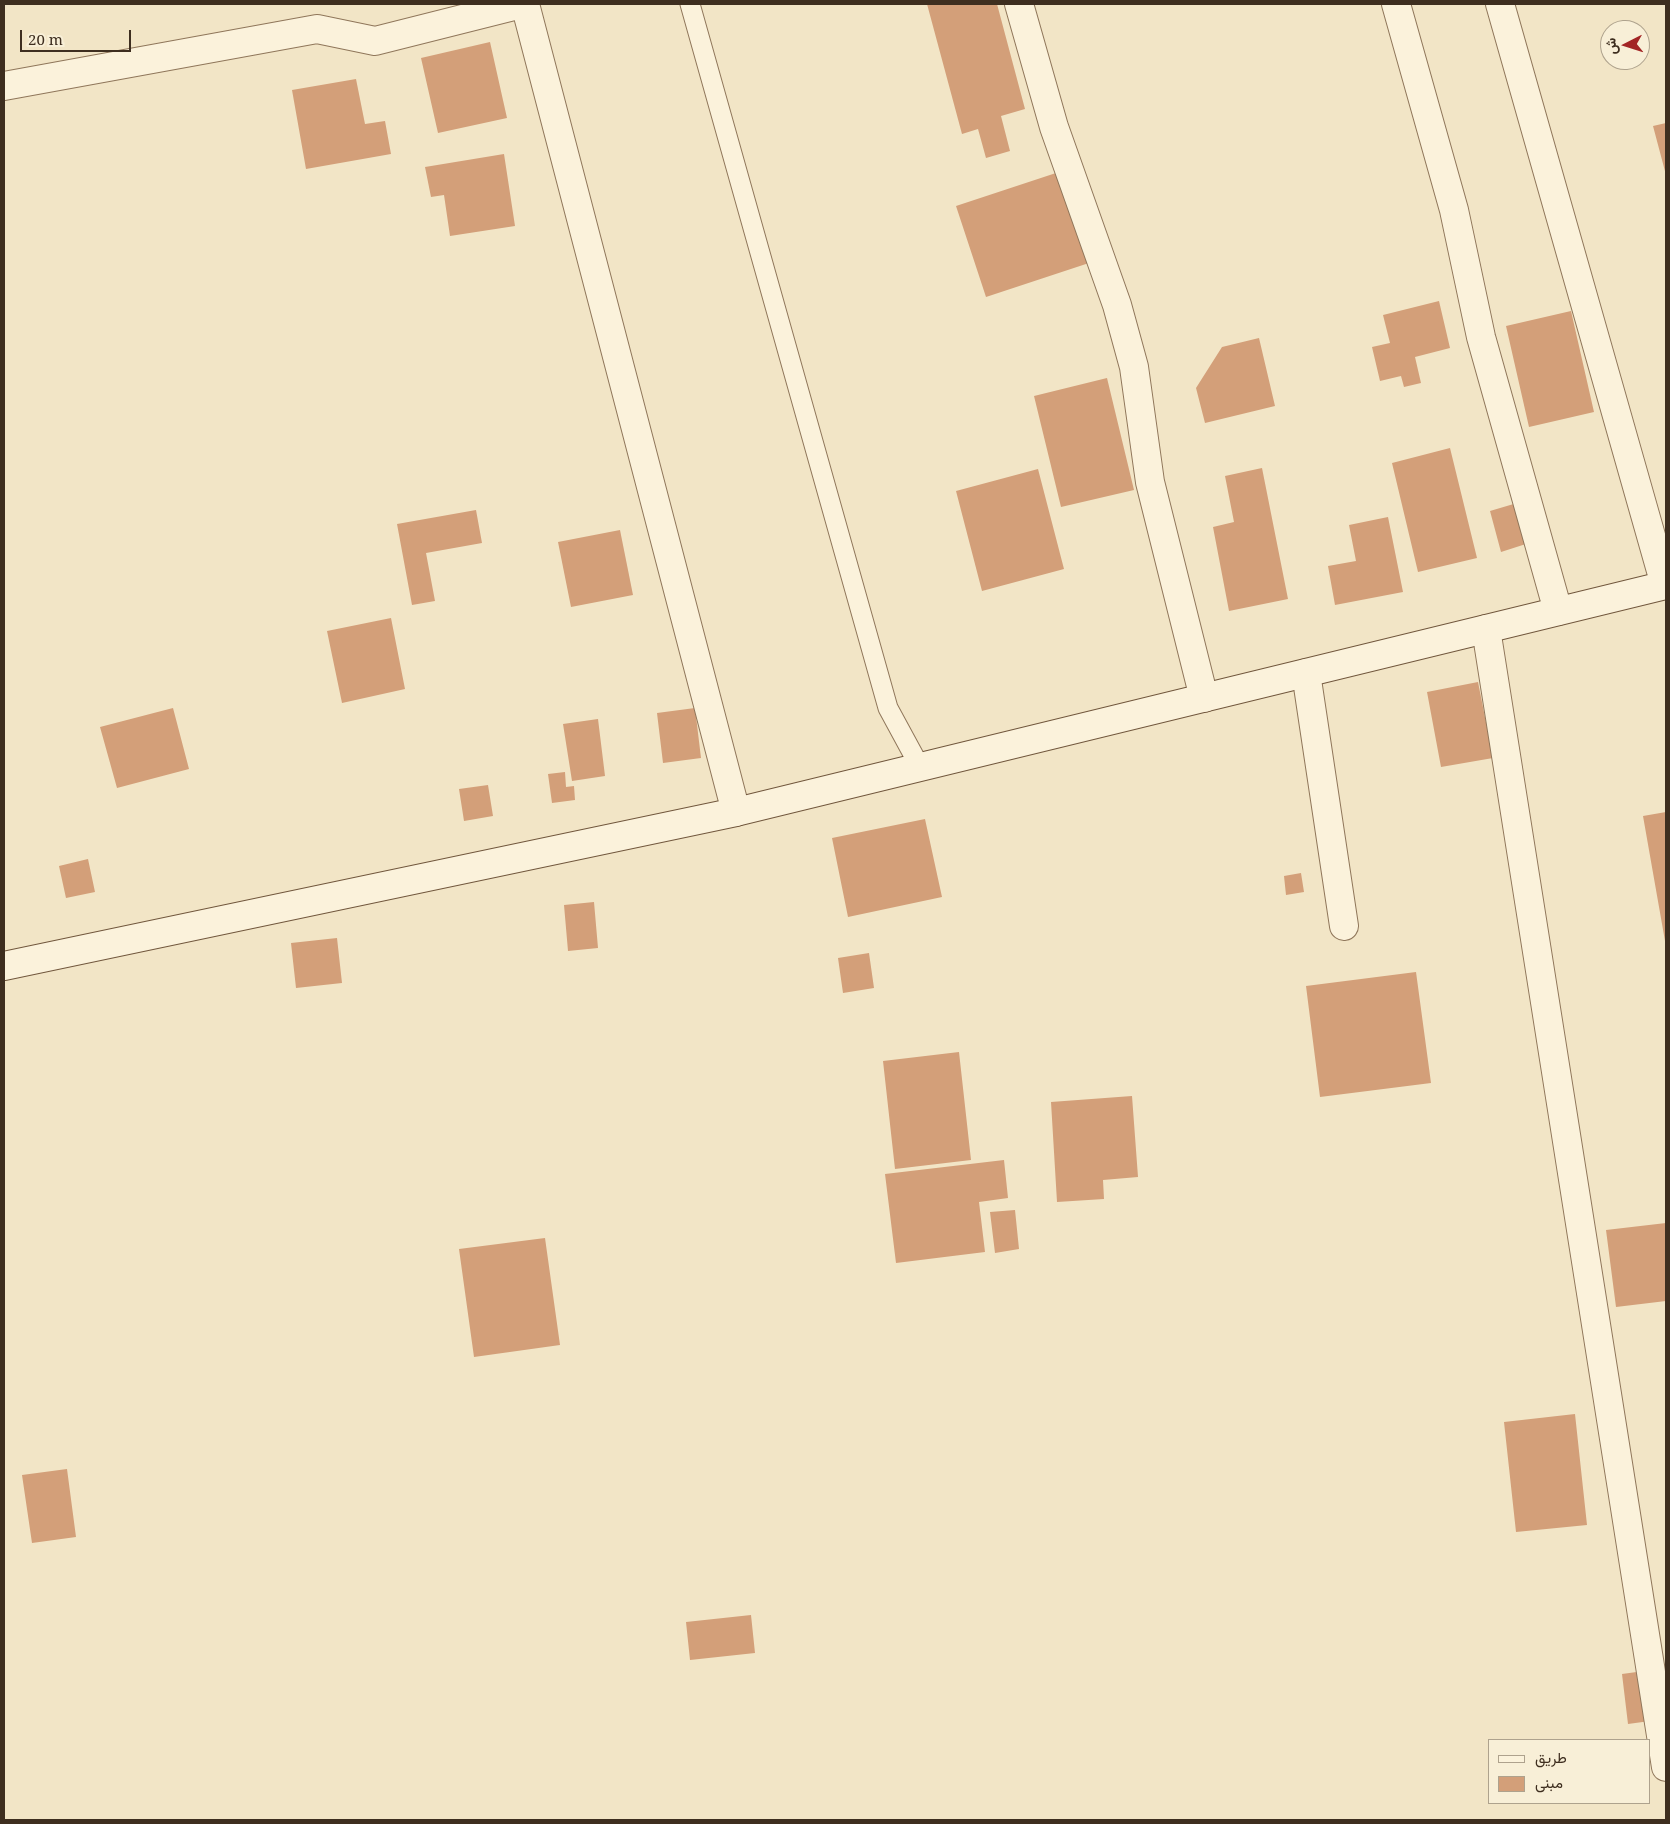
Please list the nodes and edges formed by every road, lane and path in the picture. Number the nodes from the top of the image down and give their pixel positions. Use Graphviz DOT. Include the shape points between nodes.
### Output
graph roads {
  1 [pos="523,4"];
  2 [pos="690,4"];
  3 [pos="1019,4"];
  4 [pos="1396,4"];
  5 [pos="1500,4"];
  6 [pos="4,86"];
  7 [pos="1665,585"];
  8 [pos="1558,611"];
  9 [pos="1486,629"];
  10 [pos="1306,673"];
  11 [pos="1204,698"];
  12 [pos="920,767"];
  13 [pos="736,812"];
  14 [pos="1344,926"];
  15 [pos="4,966"];
  16 [pos="1666,1767"];
  1 -- 6 [label="street" via="375,41 317,29"];
  1 -- 13 [label="street"];
  2 -- 12 [label="lane" via="888,708"];
  3 -- 11 [label="street" via="1054,127 1117,305 1134,367 1150,482"];
  4 -- 8 [label="street" via="1454,210 1481,337"];
  5 -- 7 [label="street"];
  7 -- 8 [label="street"];
  8 -- 9 [label="street"];
  9 -- 10 [label="street"];
  9 -- 16 [label="street"];
  10 -- 11 [label="street"];
  10 -- 14 [label="street"];
  11 -- 12 [label="street"];
  12 -- 13 [label="street"];
  13 -- 15 [label="street"];
}
